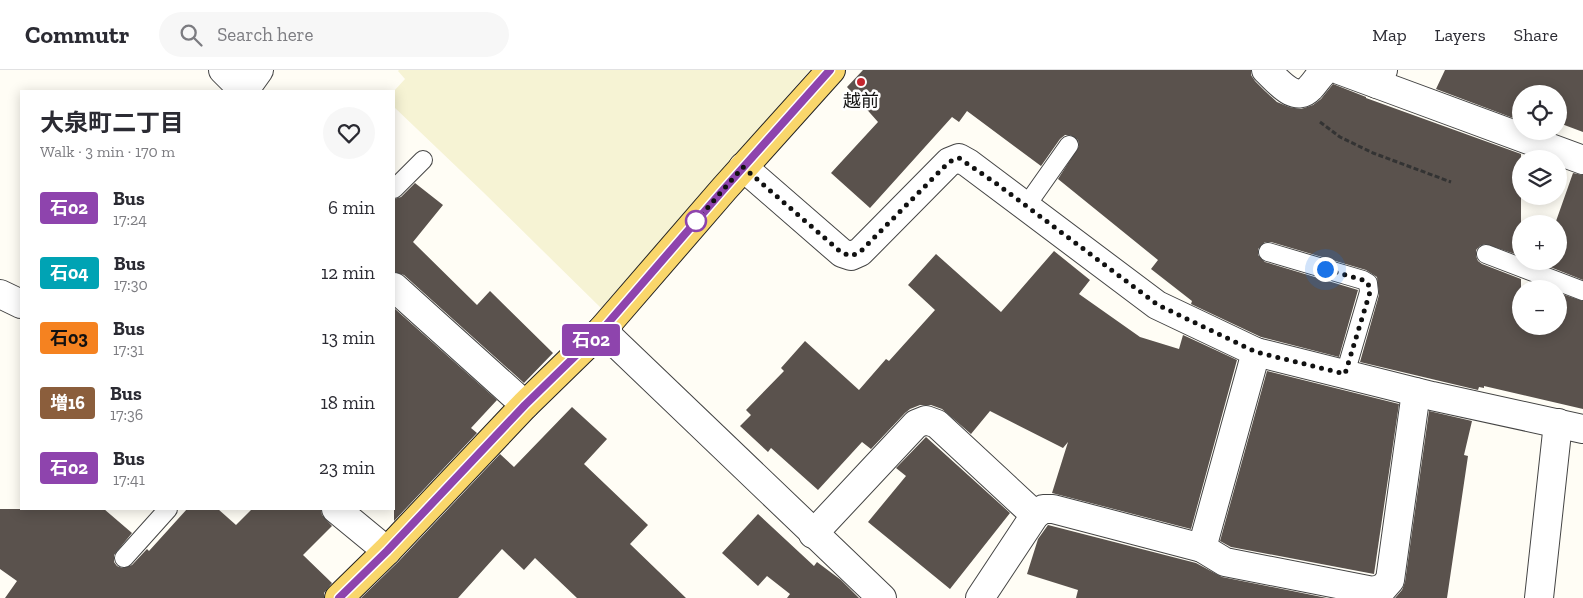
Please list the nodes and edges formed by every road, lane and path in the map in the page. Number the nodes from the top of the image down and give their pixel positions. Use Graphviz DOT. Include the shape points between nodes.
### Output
graph roads {
  1 [pos="223,70"];
  2 [pos="260,70"];
  3 [pos="830,70"];
  4 [pos="1266,70"];
  5 [pos="1326,70"];
  6 [pos="1340,70"];
  7 [pos="1380,77"];
  8 [pos="243,90"];
  9 [pos="245,90"];
  10 [pos="1298,95"];
  11 [pos="1069,145"];
  12 [pos="424,160"];
  13 [pos="1583,160"];
  14 [pos="743,167"];
  15 [pos="1451,182"];
  16 [pos="395,188"];
  17 [pos="1026,206"];
  18 [pos="1268,252"];
  19 [pos="1486,254"];
  20 [pos="1583,291"];
  21 [pos="0,294"];
  22 [pos="398,298"];
  23 [pos="20,304"];
  24 [pos="602,330"];
  25 [pos="1256,352"];
  26 [pos="1345,374"];
  27 [pos="1416,392"];
  28 [pos="525,405"];
  29 [pos="1570,426"];
  30 [pos="167,510"];
  31 [pos="337,510"];
  32 [pos="1035,515"];
  33 [pos="813,534"];
  34 [pos="1202,548"];
  35 [pos="387,551"];
  36 [pos="124,558"];
  37 [pos="339,598"];
  38 [pos="882,598"];
  39 [pos="980,598"];
  40 [pos="1539,598"];
  1 -- 8 [label="street"];
  2 -- 9 [label="street"];
  3 -- 14 [label="main road"];
  4 -- 10 [label="street"];
  5 -- 10 [label="street" via="1309,89"];
  6 -- 7 [label="street"];
  7 -- 13 [label="street"];
  10 -- 15 [label="path" via="1310,114 1340,137"];
  11 -- 17 [label="lane"];
  12 -- 16 [label="lane"];
  14 -- 17 [label="street" via="842,253 851,256 860,252 949,162 959,158"];
  14 -- 24 [label="main road"];
  17 -- 25 [label="street" via="1158,305"];
  18 -- 26 [label="lane" via="1368,283 1370,292"];
  19 -- 20 [label="lane"];
  21 -- 23 [label="street"];
  22 -- 28 [label="street"];
  24 -- 28 [label="main road"];
  24 -- 33 [label="street"];
  25 -- 26 [label="street"];
  25 -- 34 [label="street"];
  26 -- 27 [label="street"];
  27 -- 29 [label="street"];
  27 -- 34 [label="street" via="1390,580 1383,588 1373,591 1225,562"];
  28 -- 35 [label="main road"];
  29 -- 40 [label="street"];
  30 -- 36 [label="lane"];
  31 -- 35 [label="street"];
  32 -- 33 [label="street" via="937,424 926,420 916,424"];
  32 -- 34 [label="street" via="1043,509 1053,509"];
  32 -- 39 [label="street"];
  33 -- 38 [label="street"];
  35 -- 37 [label="main road"];
}
